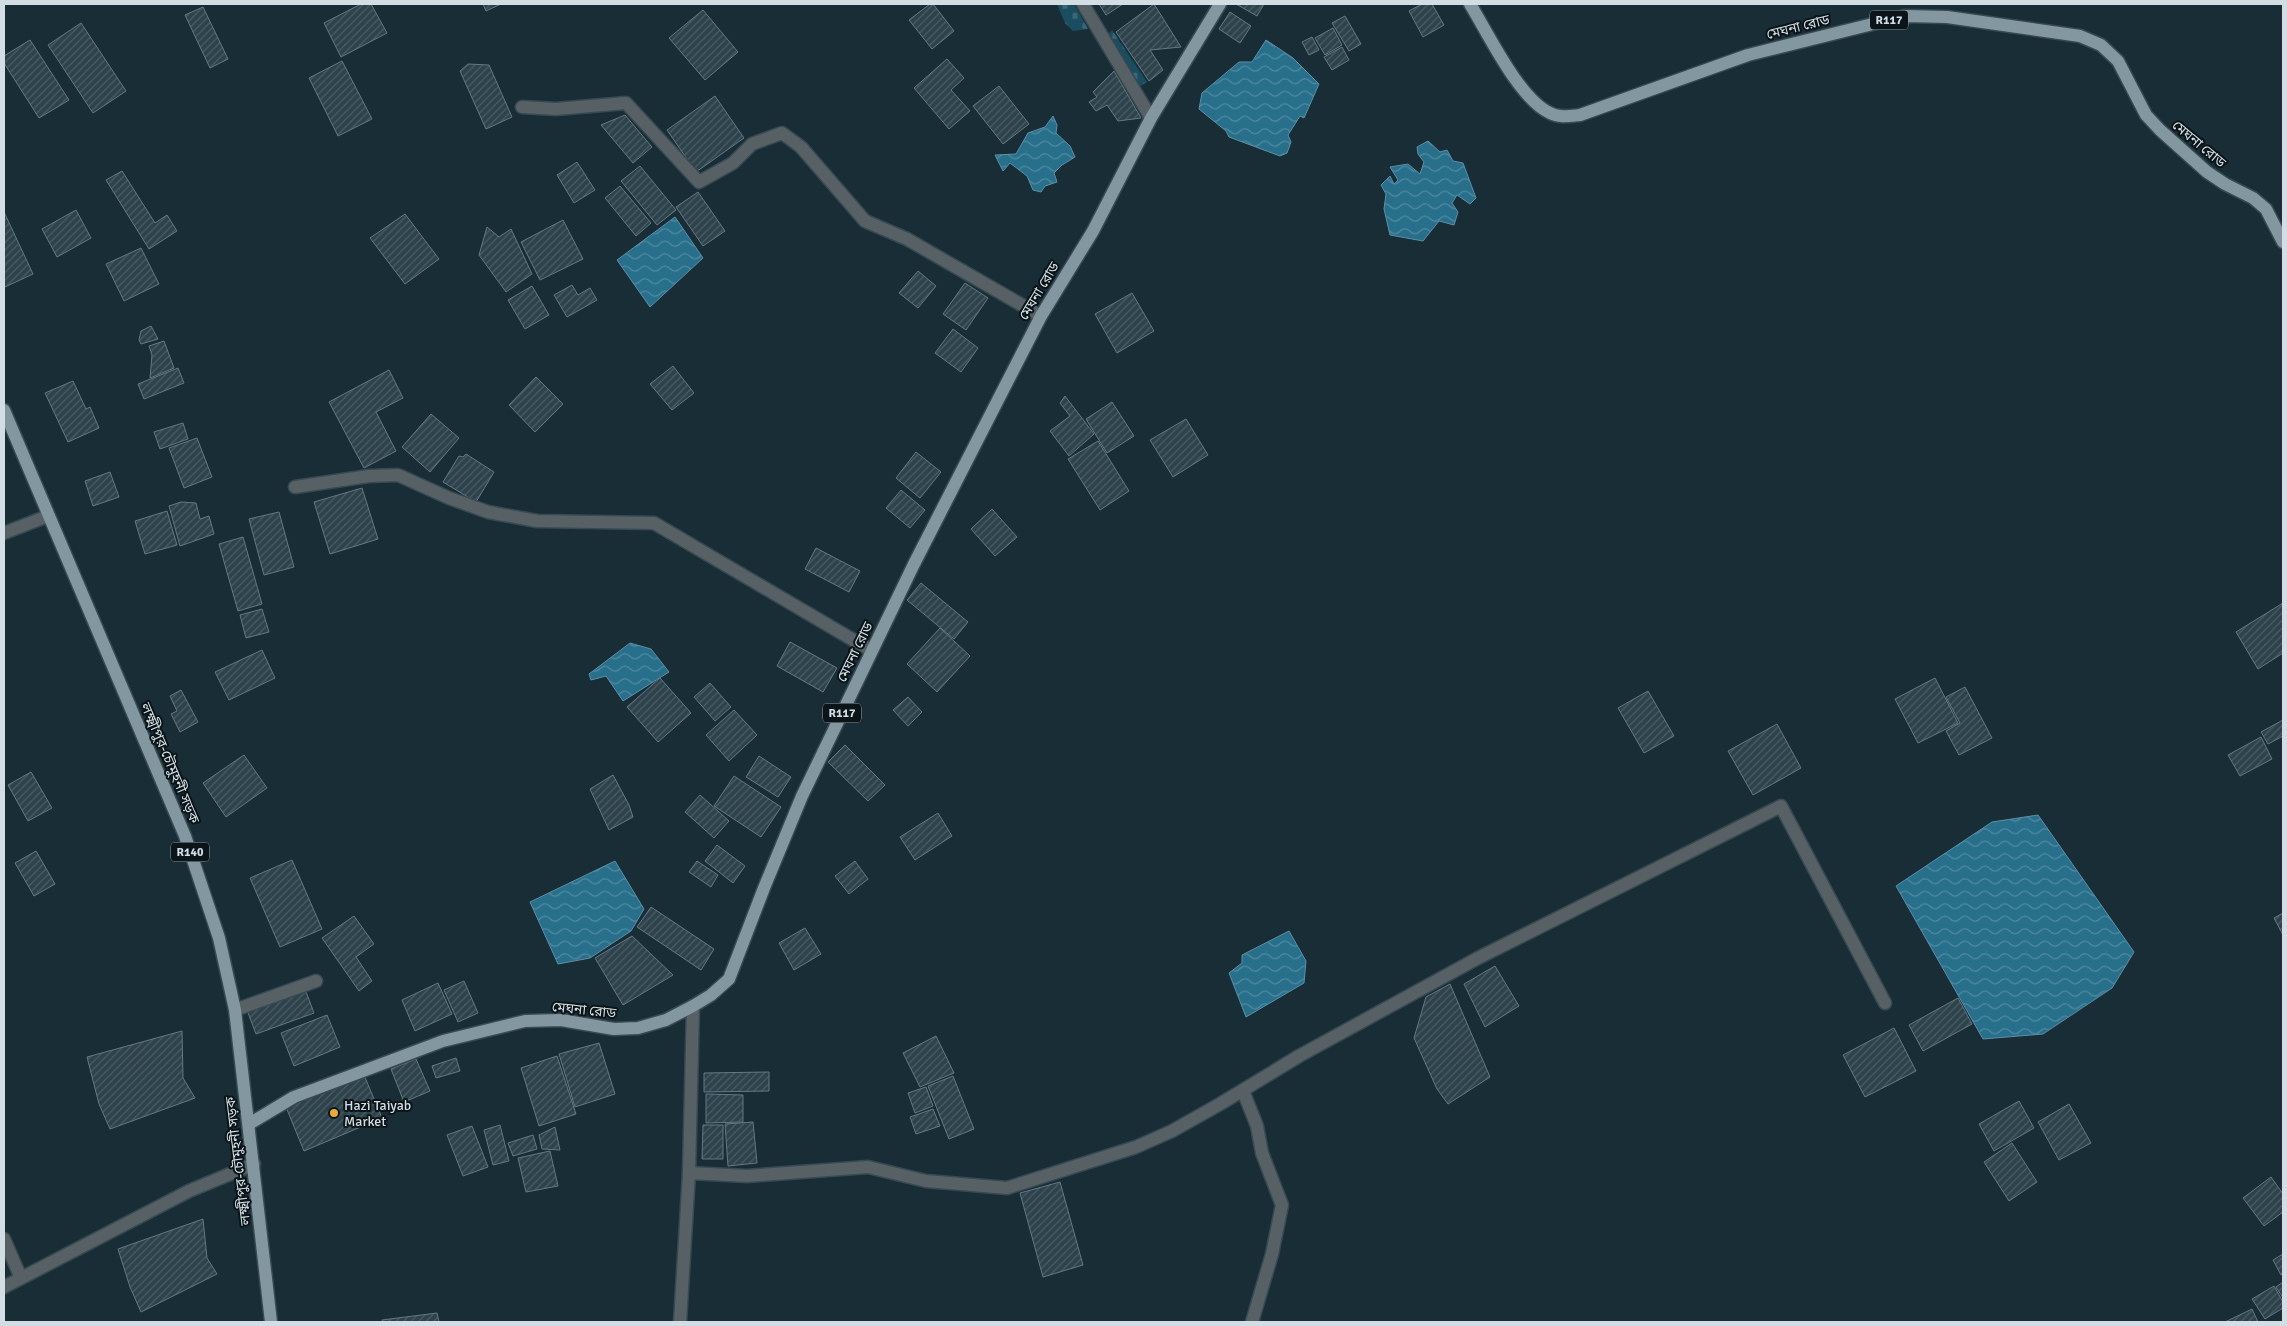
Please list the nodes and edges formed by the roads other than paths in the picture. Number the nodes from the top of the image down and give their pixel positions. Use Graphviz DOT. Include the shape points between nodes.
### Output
graph roads {
  1 [pos="1083,4"];
  2 [pos="1220,4"];
  3 [pos="1470,4"];
  4 [pos="522,107"];
  5 [pos="1151,118"];
  6 [pos="2283,242"];
  7 [pos="1041,316"];
  8 [pos="4,410"];
  9 [pos="295,486"];
  10 [pos="48,516"];
  11 [pos="4,533"];
  12 [pos="872,652"];
  13 [pos="316,981"];
  14 [pos="1885,1004"];
  15 [pos="693,1006"];
  16 [pos="236,1010"];
  17 [pos="1243,1091"];
  18 [pos="249,1124"];
  19 [pos="254,1164"];
  20 [pos="689,1173"];
  21 [pos="4,1239"];
  22 [pos="22,1278"];
  23 [pos="4,1287"];
  24 [pos="271,1322"];
  25 [pos="680,1322"];
  26 [pos="1252,1322"];
  1 -- 5 [label="street"];
  2 -- 5 [label="main road, মেঘনা রোড / R117"];
  3 -- 6 [label="main road, মেঘনা রোড / R117" via="1518,83 1550,114 1564,117 1580,115 1748,55 1905,16 1947,16 2080,36 2101,45 2118,61 2146,115 2160,130 2207,172 2266,209"];
  4 -- 7 [label="street" via="556,109 626,103 699,182 733,163 752,144 782,134 801,147 866,221 907,239"];
  5 -- 7 [label="main road, মেঘনা রোড / R117" via="1093,231"];
  7 -- 12 [label="main road, মেঘনা রোড / R117"];
  8 -- 10 [label="main road, লক্ষ্মীপুর-চৌমুহনী সড়ক / R140"];
  9 -- 12 [label="street" via="398,475 488,512 537,521 654,523"];
  10 -- 11 [label="street"];
  10 -- 16 [label="main road, লক্ষ্মীপুর-চৌমুহনী সড়ক / R140" via="185,836 219,938"];
  12 -- 15 [label="main road, মেঘনা রোড / R117" via="802,796 729,979"];
  13 -- 16 [label="street"];
  14 -- 17 [label="street" via="1781,806 1478,958 1299,1056"];
  15 -- 18 [label="main road, মেঘনা রোড / R117" via="666,1020 638,1028 614,1029 561,1020 525,1022 443,1041 294,1097"];
  15 -- 20 [label="street"];
  16 -- 18 [label="main road, লক্ষ্মীপুর-চৌমুহনী সড়ক / R140"];
  17 -- 20 [label="street" via="1136,1146 1007,1188 926,1182 868,1167 747,1176"];
  17 -- 26 [label="street" via="1282,1206"];
  18 -- 19 [label="main road, লক্ষ্মীপুর-চৌমুহনী সড়ক / R140"];
  19 -- 22 [label="street" via="189,1191"];
  19 -- 24 [label="main road, লক্ষ্মীপুর-চৌমুহনী সড়ক / R140"];
  20 -- 25 [label="street"];
  21 -- 22 [label="street"];
  22 -- 23 [label="street"];
}
